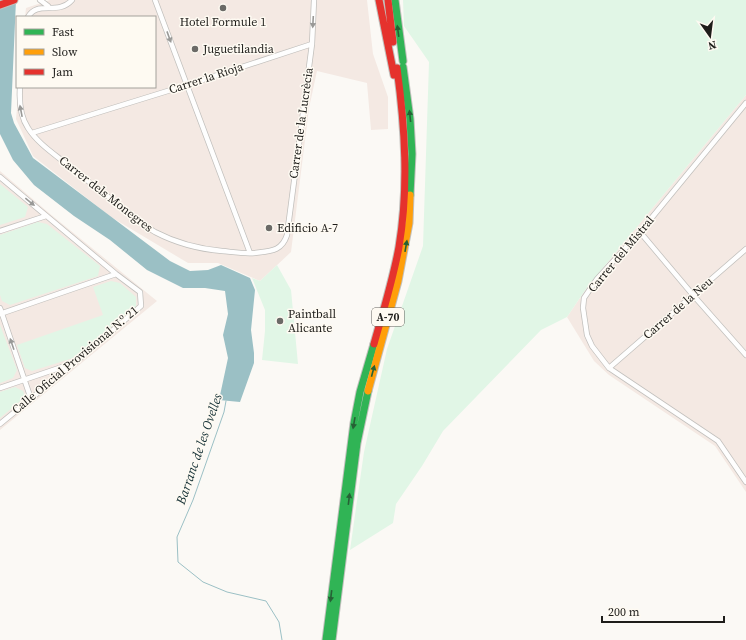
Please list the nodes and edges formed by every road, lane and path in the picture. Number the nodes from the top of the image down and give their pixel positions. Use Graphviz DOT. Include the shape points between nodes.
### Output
graph roads {
  1 [pos="4,0"];
  2 [pos="14,0"];
  3 [pos="40,0"];
  4 [pos="72,0"];
  5 [pos="155,0"];
  6 [pos="314,0"];
  7 [pos="379,0"];
  8 [pos="388,0"];
  9 [pos="394,0"];
  10 [pos="0,1"];
  11 [pos="0,5"];
  12 [pos="49,6"];
  13 [pos="28,16"];
  14 [pos="312,44"];
  15 [pos="400,66"];
  16 [pos="187,85"];
  17 [pos="20,88"];
  18 [pos="746,102"];
  19 [pos="32,133"];
  20 [pos="406,174"];
  21 [pos="0,177"];
  22 [pos="46,216"];
  23 [pos="0,231"];
  24 [pos="640,232"];
  25 [pos="282,245"];
  26 [pos="746,249"];
  27 [pos="250,253"];
  28 [pos="116,274"];
  29 [pos="692,295"];
  30 [pos="0,308"];
  31 [pos="1,314"];
  32 [pos="746,355"];
  33 [pos="74,363"];
  34 [pos="609,368"];
  35 [pos="24,379"];
  36 [pos="0,388"];
  37 [pos="31,399"];
  38 [pos="0,424"];
  39 [pos="746,482"];
  40 [pos="338,566"];
  41 [pos="330,626"];
  42 [pos="326,640"];
  43 [pos="332,640"];
  1 -- 10 [label="main road"];
  2 -- 11 [label="main road"];
  3 -- 12 [label="street"];
  4 -- 12 [label="street" via="64,6"];
  5 -- 16 [label="street, one-way"];
  6 -- 14 [label="street, Carrer de la Lucrècia, one-way"];
  7 -- 20 [label="main road" via="394,75"];
  8 -- 15 [label="main road, A-70"];
  15 -- 9 [label="main road, A-70, one-way"];
  12 -- 13 [label="street" via="35,7"];
  14 -- 16 [label="street, Carrer la Rioja"];
  14 -- 25 [label="street, Carrer de la Lucrècia" via="287,235"];
  15 -- 20 [label="main road, A-70"];
  40 -- 15 [label="main road, A-70, one-way" via="360,424 368,386 398,281 409,223 412,154 410,119"];
  16 -- 19 [label="street, Carrer la Rioja"];
  16 -- 27 [label="street"];
  19 -- 17 [label="street, Carrer dels Monegres, one-way" via="22,117"];
  18 -- 24 [label="street, Carrer del Mistral"];
  19 -- 27 [label="street, Carrer dels Monegres" via="79,174 155,232 198,248"];
  20 -- 40 [label="main road, A-70, one-way" via="404,213 393,274 368,361 353,428"];
  21 -- 22 [label="street, one-way"];
  22 -- 23 [label="street"];
  22 -- 28 [label="street"];
  24 -- 29 [label="street"];
  24 -- 34 [label="street, Carrer del Mistral" via="597,279 584,298 587,335"];
  25 -- 27 [label="street, Carrer dels Monegres" via="270,251"];
  26 -- 29 [label="street, Carrer de la Neu"];
  28 -- 31 [label="street"];
  28 -- 33 [label="street, Calle Oficial Provisional N.º 21" via="140,292 141,306"];
  29 -- 32 [label="street"];
  29 -- 34 [label="street, Carrer de la Neu"];
  30 -- 31 [label="street"];
  35 -- 31 [label="street, one-way"];
  33 -- 35 [label="street"];
  33 -- 37 [label="street, Calle Oficial Provisional N.º 21"];
  34 -- 39 [label="street, Carrer del Mistral" via="718,441"];
  35 -- 36 [label="street"];
  35 -- 37 [label="street"];
  37 -- 38 [label="street, Calle Oficial Provisional N.º 21"];
  40 -- 41 [label="main road, A-70"];
  41 -- 42 [label="main road, A-70"];
  41 -- 43 [label="main road, A-70"];
}
